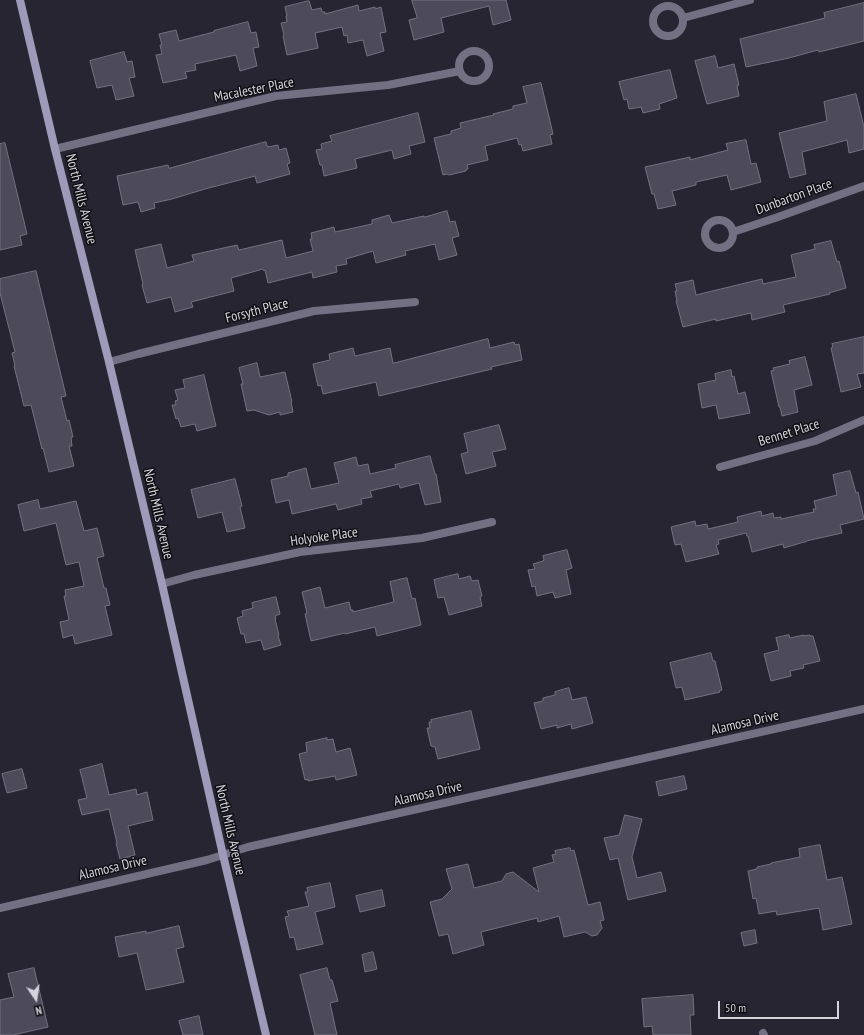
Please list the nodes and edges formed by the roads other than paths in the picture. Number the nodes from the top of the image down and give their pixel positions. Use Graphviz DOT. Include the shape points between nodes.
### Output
graph roads {
  1 [pos="20,0"];
  2 [pos="750,0"];
  3 [pos="683,18"];
  4 [pos="460,71"];
  5 [pos="55,149"];
  6 [pos="864,186"];
  7 [pos="733,232"];
  8 [pos="415,302"];
  9 [pos="109,362"];
  10 [pos="864,420"];
  11 [pos="720,467"];
  12 [pos="492,522"];
  13 [pos="162,584"];
  14 [pos="864,710"];
  15 [pos="223,855"];
  16 [pos="0,908"];
  17 [pos="266,1035"];
  1 -- 5 [label="main road, North Mills Avenue"];
  2 -- 3 [label="street"];
  4 -- 5 [label="street, Macalester Place" via="388,85 276,96"];
  5 -- 9 [label="main road, North Mills Avenue"];
  6 -- 7 [label="street, Dunbarton Place"];
  8 -- 9 [label="street, Forsyth Place" via="314,311"];
  9 -- 13 [label="main road, North Mills Avenue"];
  10 -- 11 [label="street, Bennet Place" via="815,440"];
  12 -- 13 [label="street, Holyoke Place" via="422,538 300,552"];
  13 -- 15 [label="main road, North Mills Avenue"];
  14 -- 15 [label="street, Alamosa Drive" via="248,847"];
  15 -- 16 [label="street, Alamosa Drive"];
  15 -- 17 [label="main road, North Mills Avenue"];
}
